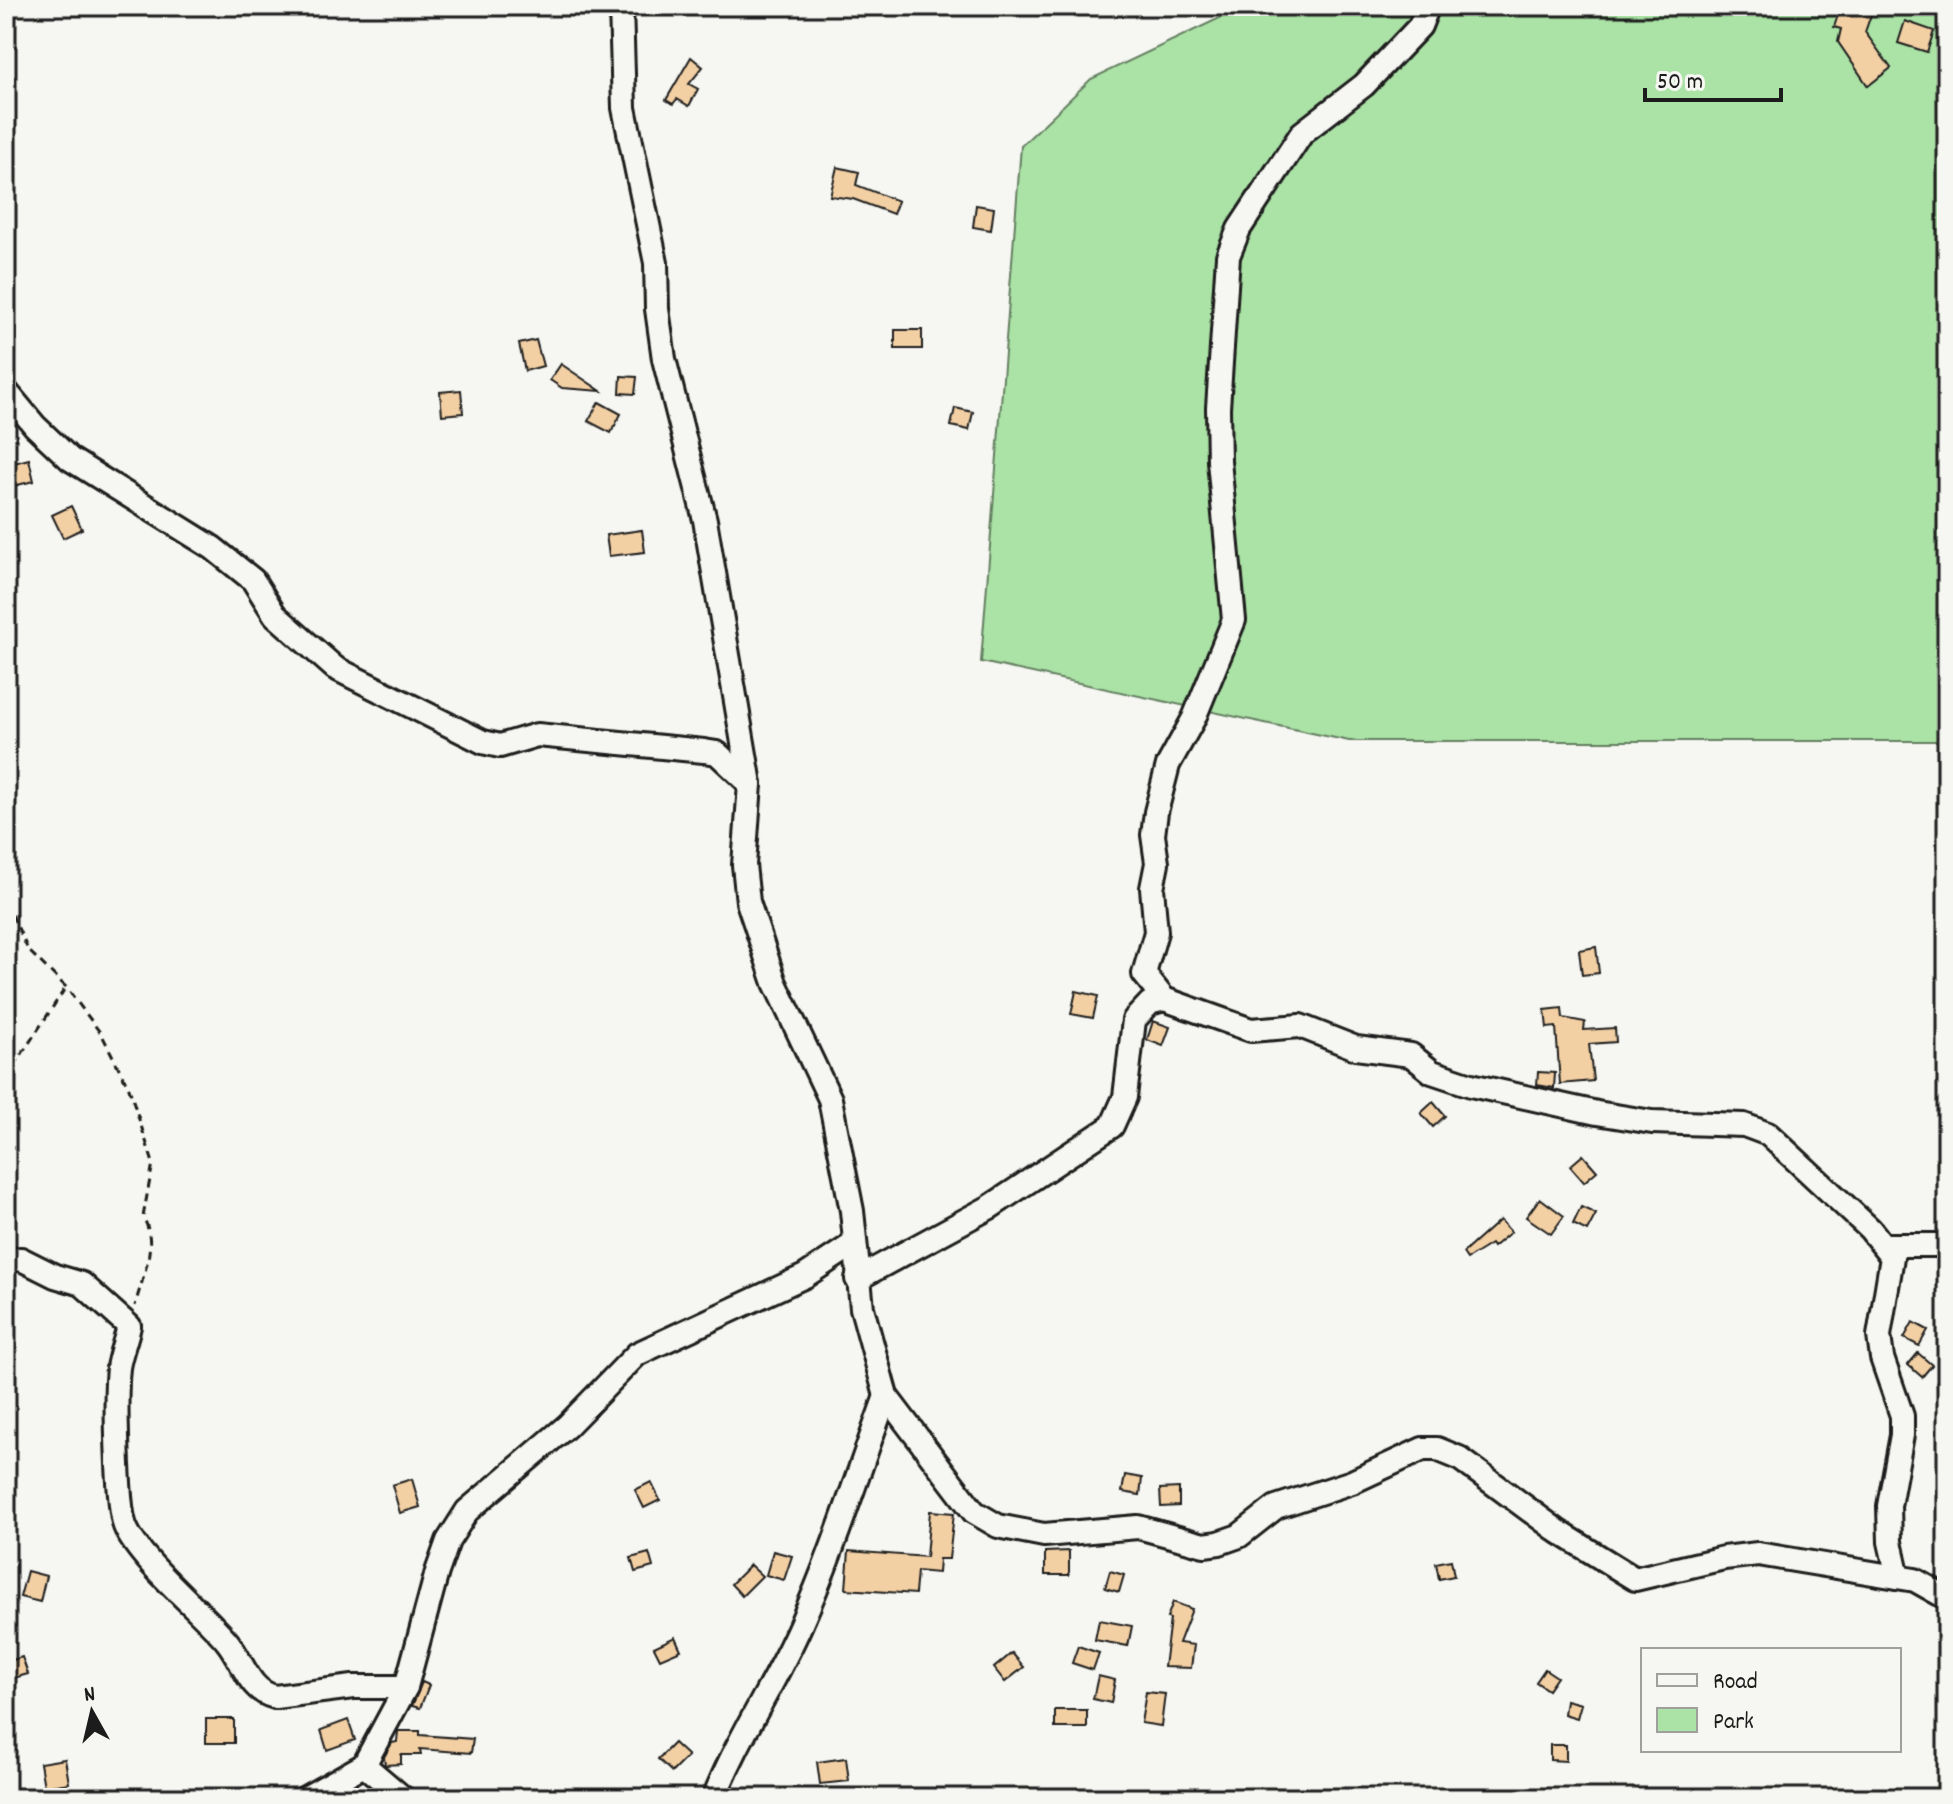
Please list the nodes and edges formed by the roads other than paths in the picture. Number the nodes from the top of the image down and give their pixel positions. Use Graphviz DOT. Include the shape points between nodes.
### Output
graph roads {
  1 [pos="621,6"];
  2 [pos="1428,6"];
  3 [pos="6,391"];
  4 [pos="750,784"];
  5 [pos="1144,969"];
  6 [pos="1164,999"];
  7 [pos="1134,1020"];
  8 [pos="855,1243"];
  9 [pos="1885,1245"];
  10 [pos="1947,1245"];
  11 [pos="6,1260"];
  12 [pos="857,1279"];
  13 [pos="886,1396"];
  14 [pos="1898,1577"];
  15 [pos="1947,1598"];
  16 [pos="406,1687"];
  17 [pos="364,1765"];
  18 [pos="305,1798"];
  19 [pos="403,1798"];
  20 [pos="714,1798"];
  1 -- 4 [label="street" via="624,108 656,263 664,359 705,520"];
  2 -- 5 [label="street" via="1420,26 1374,75 1302,133 1239,229 1228,256 1218,408 1234,620 1194,718 1168,765 1153,835 1156,942"];
  3 -- 4 [label="street" via="70,459 213,548 253,580 275,615 335,668 377,691 483,742 500,746 537,735 717,753"];
  4 -- 8 [label="street" via="744,865 748,902 775,983 830,1099"];
  5 -- 6 [label="street"];
  5 -- 7 [label="street" via="1136,984"];
  6 -- 7 [label="street" via="1150,1003"];
  6 -- 9 [label="street" via="1251,1030 1300,1026 1356,1048 1411,1055 1432,1072 1471,1085 1597,1113 1652,1122 1744,1125 1768,1134"];
  7 -- 12 [label="street" via="1125,1097 1112,1126 990,1207"];
  8 -- 12 [label="street"];
  8 -- 16 [label="street" via="805,1276 637,1354 567,1426 467,1511 437,1572"];
  9 -- 10 [label="street"];
  9 -- 14 [label="street" via="1892,1270 1879,1336 1902,1416 1889,1506"];
  11 -- 16 [label="street" via="21,1259 82,1284 129,1326 118,1367 125,1526 142,1552 231,1646 263,1695"];
  12 -- 13 [label="street"];
  13 -- 14 [label="street" via="974,1512 998,1526 1044,1535 1138,1527 1204,1545 1219,1543 1239,1536 1276,1507 1352,1482 1423,1449 1437,1449 1459,1458 1559,1532 1635,1579 1758,1554"];
  13 -- 20 [label="street" via="803,1621 777,1678 737,1743"];
  14 -- 15 [label="street"];
  16 -- 17 [label="street"];
  17 -- 18 [label="street"];
  17 -- 19 [label="street"];
}
